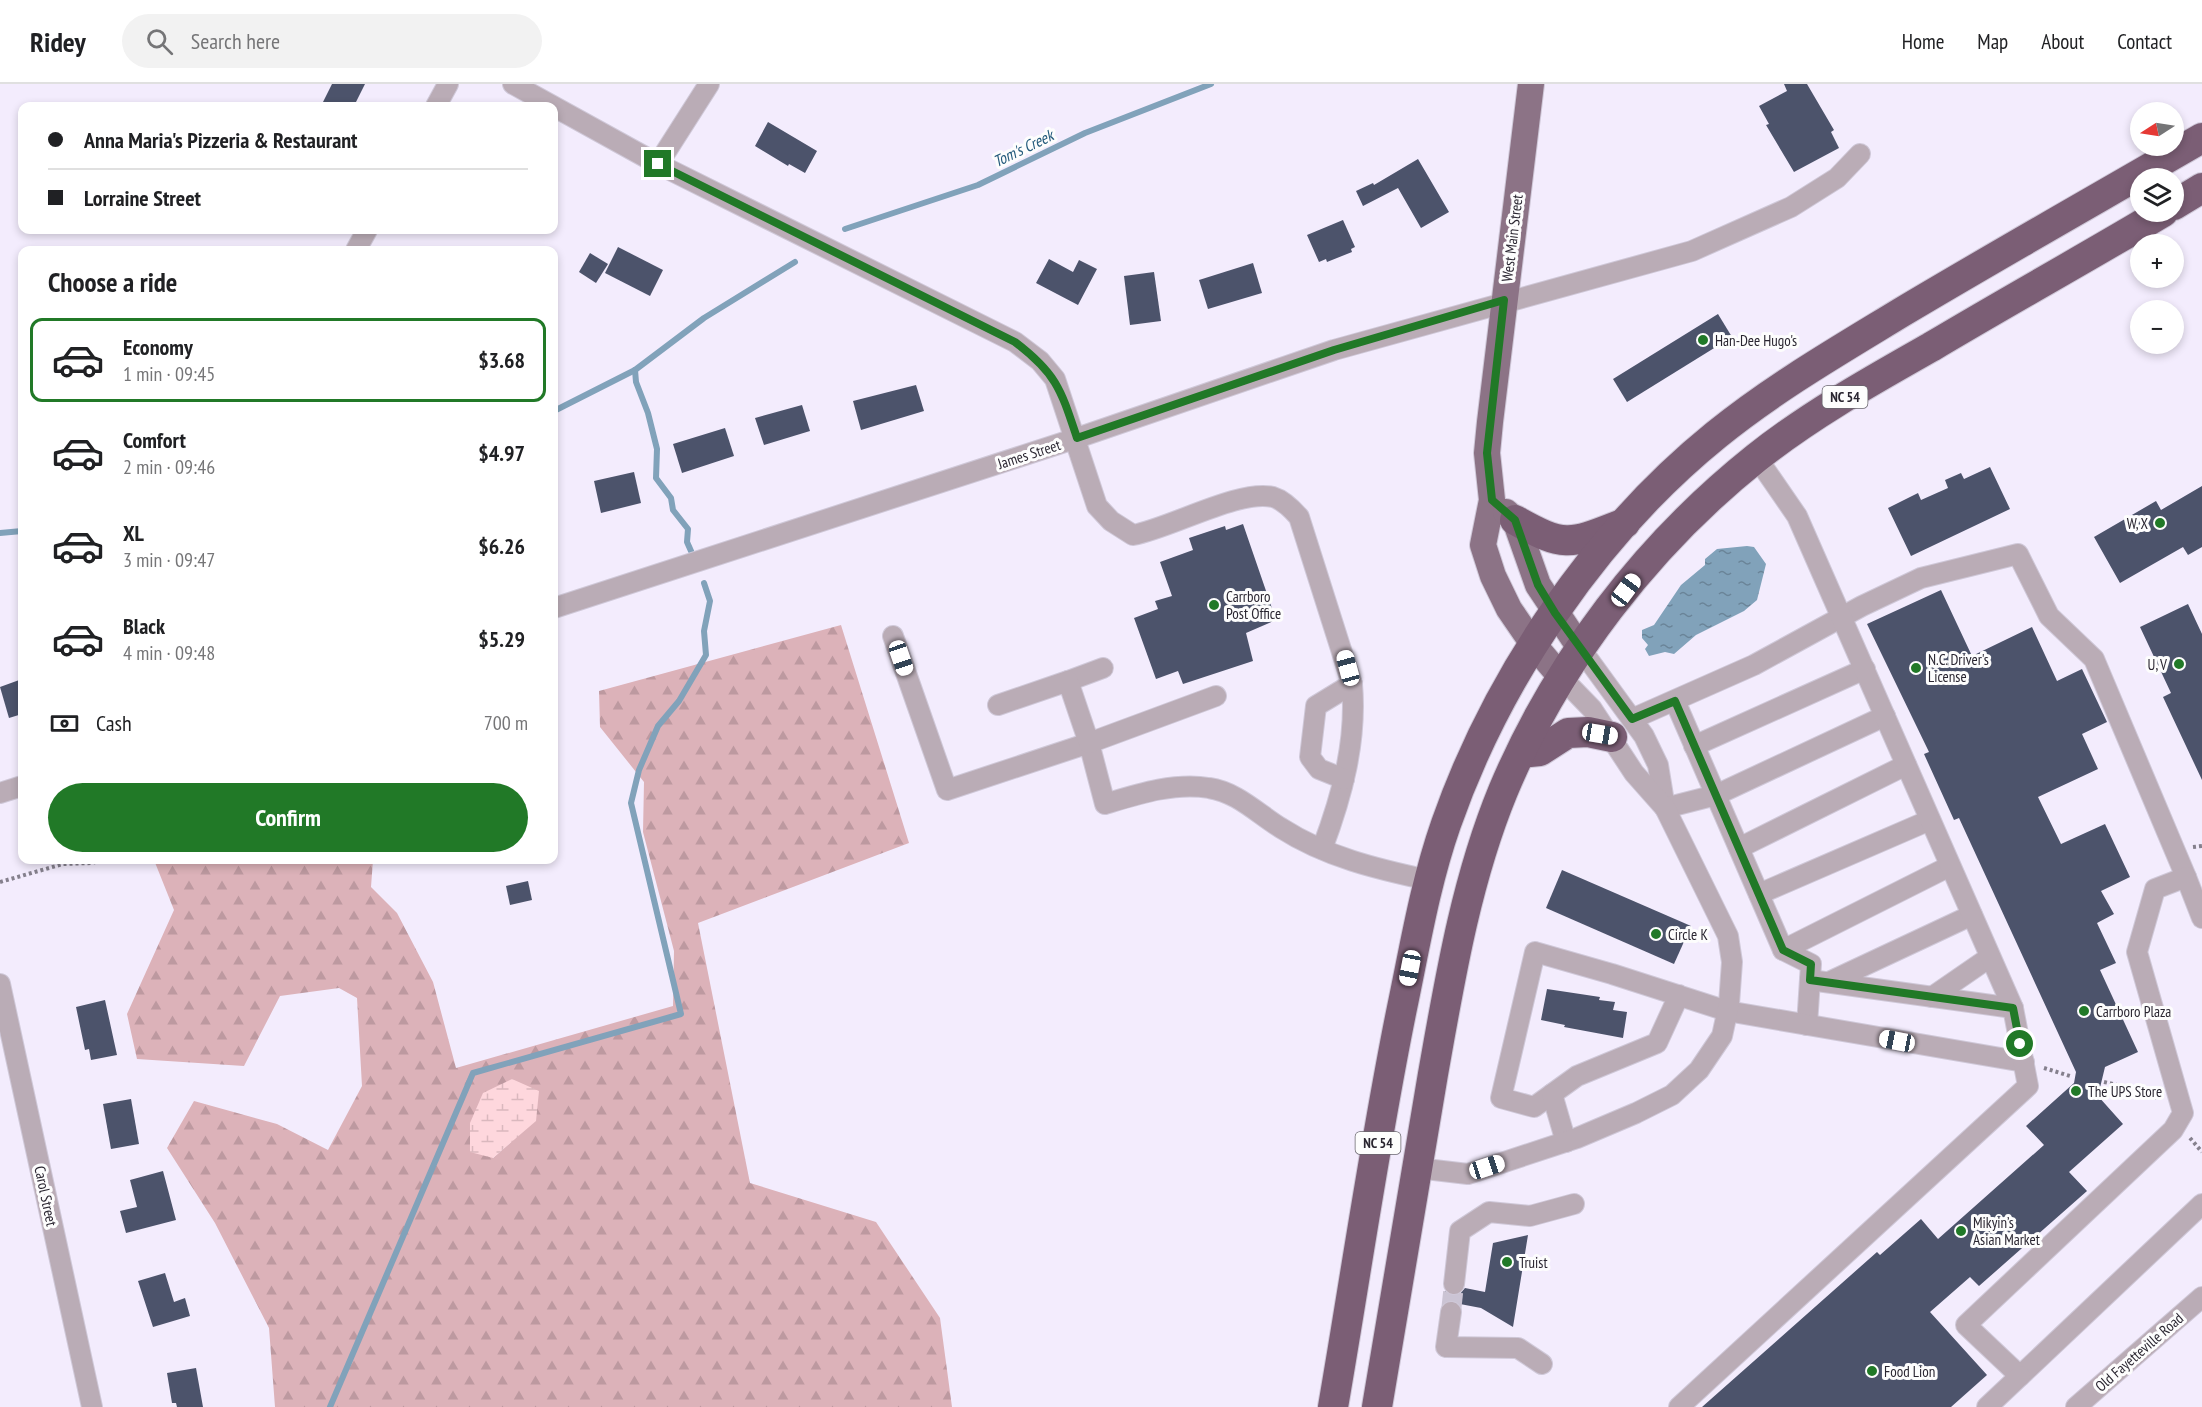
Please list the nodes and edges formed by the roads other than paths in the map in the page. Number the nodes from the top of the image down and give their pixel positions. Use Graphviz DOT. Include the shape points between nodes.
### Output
graph roads {
  1 [pos="448,84"];
  2 [pos="513,84"];
  3 [pos="709,84"];
  4 [pos="1531,84"];
  5 [pos="438,102"];
  6 [pos="546,102"];
  7 [pos="558,109"];
  8 [pos="2202,138"];
  9 [pos="1860,154"];
  10 [pos="658,164"];
  11 [pos="2202,188"];
  12 [pos="2184,199"];
  13 [pos="2146,222"];
  14 [pos="1504,300"];
  15 [pos="1077,438"];
  16 [pos="1757,458"];
  17 [pos="1492,500"];
  18 [pos="1515,520"];
  19 [pos="1625,523"];
  20 [pos="558,607"];
  21 [pos="1555,613"];
  22 [pos="1842,619"];
  23 [pos="893,636"];
  24 [pos="1533,644"];
  25 [pos="1580,648"];
  26 [pos="1103,668"];
  27 [pos="1865,669"];
  28 [pos="1561,677"];
  29 [pos="1068,681"];
  30 [pos="1352,684"];
  31 [pos="1216,696"];
  32 [pos="1675,701"];
  33 [pos="998,705"];
  34 [pos="1885,716"];
  35 [pos="1622,728"];
  36 [pos="1089,743"];
  37 [pos="1694,746"];
  38 [pos="1521,753"];
  39 [pos="1906,765"];
  40 [pos="1344,779"];
  41 [pos="18,787"];
  42 [pos="0,793"];
  43 [pos="1716,795"];
  44 [pos="1665,808"];
  45 [pos="1930,820"];
  46 [pos="1322,849"];
  47 [pos="1739,849"];
  48 [pos="1950,866"];
  49 [pos="2186,877"];
  50 [pos="1428,880"];
  51 [pos="1759,894"];
  52 [pos="1972,915"];
  53 [pos="2202,918"];
  54 [pos="1783,950"];
  55 [pos="1990,957"];
  56 [pos="1820,981"];
  57 [pos="0,984"];
  58 [pos="1679,996"];
  59 [pos="1932,997"];
  60 [pos="2013,1008"];
  61 [pos="1727,1011"];
  62 [pos="1807,1025"];
  63 [pos="2024,1062"];
  64 [pos="1552,1094"];
  65 [pos="2187,1118"];
  66 [pos="1566,1142"];
  67 [pos="1417,1168"];
  68 [pos="1574,1204"];
  69 [pos="2202,1204"];
  70 [pos="1454,1284"];
  71 [pos="2202,1297"];
  72 [pos="1450,1312"];
  73 [pos="1535,1359"];
  74 [pos="2020,1376"];
  75 [pos="92,1407"];
  76 [pos="1333,1407"];
  77 [pos="1377,1407"];
  78 [pos="1679,1407"];
  79 [pos="1987,1407"];
  80 [pos="2076,1407"];
  1 -- 5 [label="street"];
  2 -- 6 [label="street"];
  3 -- 10 [label="street"];
  4 -- 14 [label="main road, West Main Street"];
  7 -- 10 [label="street"];
  8 -- 19 [label="highway, NC 54" via="1785,384 1713,438"];
  9 -- 14 [label="street, James Street" via="1837,178 1791,207 1692,251"];
  10 -- 15 [label="street" via="1015,342 1040,361 1055,379"];
  11 -- 12 [label="highway"];
  13 -- 16 [label="highway, NC 54" via="1869,383"];
  14 -- 15 [label="street, James Street" via="1334,350"];
  14 -- 17 [label="main road, West Main Street" via="1487,453"];
  15 -- 20 [label="street, James Street"];
  15 -- 30 [label="street" via="1097,506 1133,535 1246,497 1273,498 1289,506 1299,517"];
  16 -- 22 [label="street" via="1797,516"];
  16 -- 25 [label="highway, NC 54" via="1651,557"];
  17 -- 18 [label="main road"];
  17 -- 24 [label="main road, West Main Street" via="1483,545 1509,609"];
  18 -- 19 [label="highway" via="1544,536 1565,541"];
  18 -- 21 [label="main road" via="1538,585"];
  19 -- 21 [label="highway, NC 54"];
  21 -- 24 [label="highway, NC 54"];
  21 -- 25 [label="main road"];
  22 -- 27 [label="street"];
  22 -- 32 [label="street"];
  22 -- 49 [label="street" via="1921,578 2018,554 2049,616 2094,659"];
  23 -- 36 [label="street" via="947,790"];
  24 -- 28 [label="main road, West Main Street"];
  24 -- 50 [label="highway, NC 54" via="1463,776"];
  25 -- 28 [label="highway, NC 54"];
  25 -- 35 [label="street"];
  26 -- 29 [label="street"];
  27 -- 34 [label="street"];
  27 -- 37 [label="street"];
  28 -- 35 [label="street" via="1592,709"];
  28 -- 38 [label="highway, NC 54"];
  29 -- 33 [label="street"];
  29 -- 36 [label="street"];
  30 -- 40 [label="street" via="1352,738"];
  30 -- 40 [label="street" via="1316,705 1310,757 1319,769"];
  31 -- 36 [label="street"];
  32 -- 35 [label="street"];
  32 -- 37 [label="street"];
  34 -- 39 [label="street"];
  34 -- 43 [label="street"];
  35 -- 38 [label="highway" via="1568,733 1540,752"];
  35 -- 44 [label="street" via="1634,773"];
  35 -- 44 [label="street" via="1658,765"];
  36 -- 46 [label="street" via="1106,804 1142,793 1191,786 1212,788 1248,804 1281,829"];
  37 -- 43 [label="street"];
  38 -- 67 [label="highway, NC 54" via="1490,827 1462,920"];
  39 -- 45 [label="street"];
  39 -- 47 [label="street"];
  40 -- 46 [label="street"];
  41 -- 42 [label="street"];
  43 -- 44 [label="street"];
  43 -- 47 [label="street"];
  44 -- 61 [label="street" via="1728,936 1732,962"];
  45 -- 48 [label="street"];
  45 -- 51 [label="street"];
  46 -- 50 [label="street" via="1351,861"];
  47 -- 51 [label="street"];
  48 -- 52 [label="street"];
  48 -- 54 [label="street"];
  49 -- 53 [label="street"];
  49 -- 65 [label="street" via="2155,889 2137,952"];
  50 -- 76 [label="highway, NC 54" via="1393,1055"];
  51 -- 54 [label="street"];
  52 -- 55 [label="street"];
  52 -- 56 [label="street"];
  54 -- 56 [label="street" via="1811,964"];
  55 -- 59 [label="street"];
  55 -- 60 [label="street"];
  56 -- 59 [label="street"];
  56 -- 62 [label="street"];
  57 -- 75 [label="street, Carol Street"];
  58 -- 61 [label="street"];
  58 -- 64 [label="street" via="1657,1042 1577,1076"];
  58 -- 64 [label="street" via="1534,952 1501,1098 1534,1107"];
  59 -- 60 [label="street"];
  60 -- 63 [label="street"];
  61 -- 62 [label="street"];
  61 -- 66 [label="street" via="1722,1036 1699,1070 1672,1095"];
  62 -- 63 [label="street"];
  63 -- 78 [label="street" via="2028,1086"];
  64 -- 66 [label="street"];
  65 -- 74 [label="street" via="1966,1325"];
  66 -- 67 [label="street" via="1467,1174"];
  67 -- 77 [label="highway, NC 54"];
  68 -- 70 [label="street" via="1530,1216 1489,1212 1460,1231"];
  69 -- 74 [label="street"];
  71 -- 80 [label="street, Old Fayetteville Road"];
  72 -- 73 [label="street" via="1446,1347 1518,1348"];
  74 -- 79 [label="street"];
}
